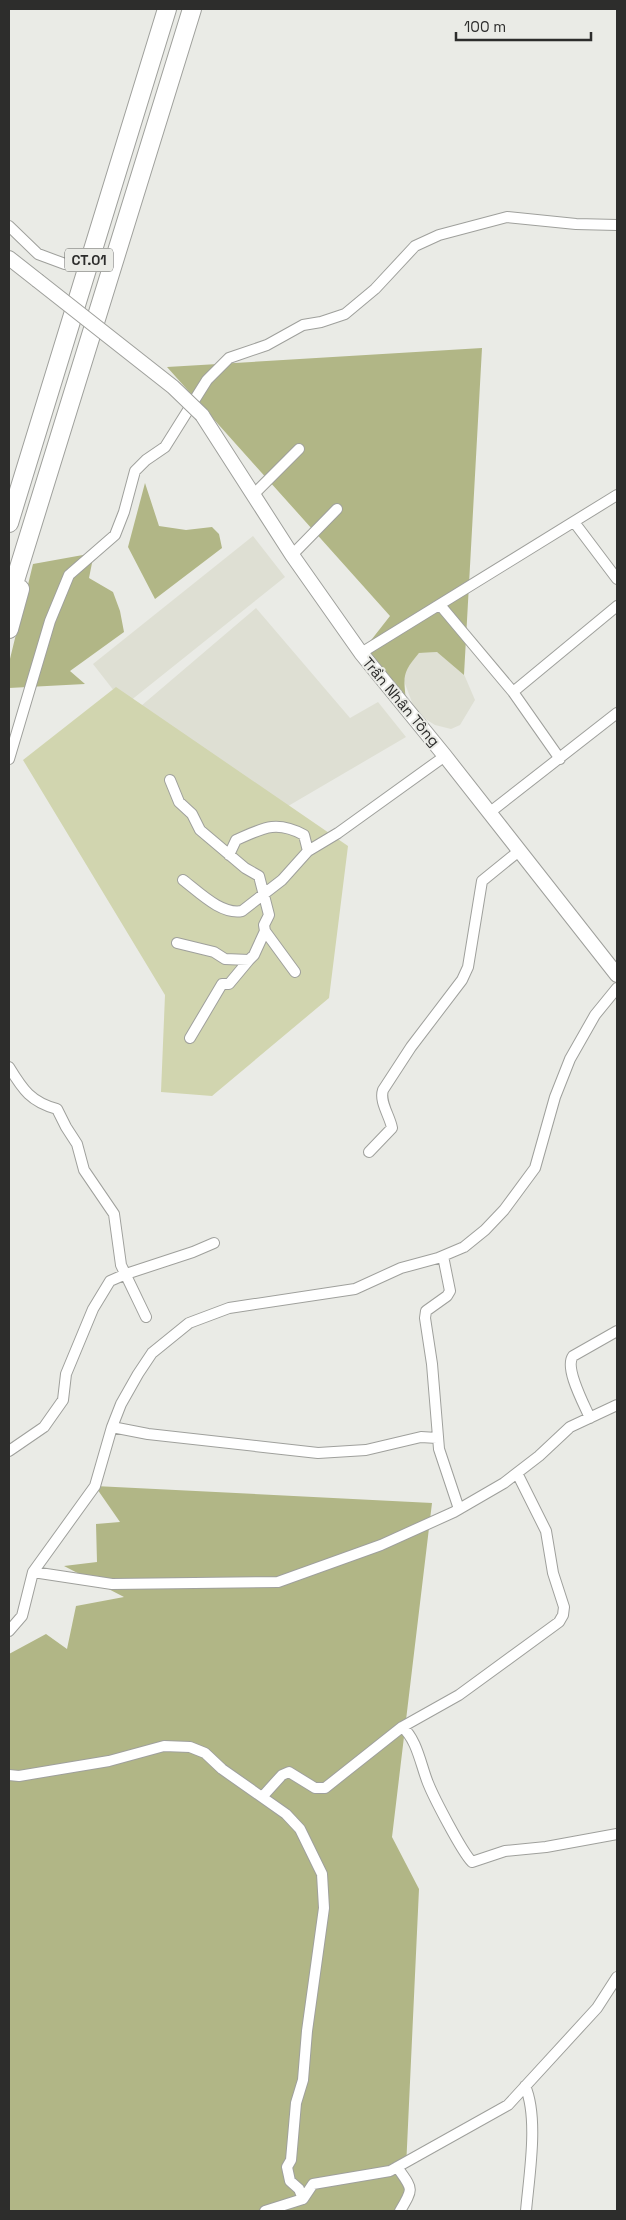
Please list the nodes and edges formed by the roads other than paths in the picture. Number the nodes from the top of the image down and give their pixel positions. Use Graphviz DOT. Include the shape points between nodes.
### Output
graph roads {
  1 [pos="167,9"];
  2 [pos="192,9"];
  3 [pos="617,225"];
  4 [pos="9,226"];
  5 [pos="9,258"];
  6 [pos="64,264"];
  7 [pos="299,449"];
  8 [pos="254,494"];
  9 [pos="617,495"];
  10 [pos="337,510"];
  11 [pos="10,512"];
  12 [pos="574,522"];
  13 [pos="30,542"];
  14 [pos="292,555"];
  15 [pos="617,579"];
  16 [pos="9,600"];
  17 [pos="440,605"];
  18 [pos="617,606"];
  19 [pos="9,629"];
  20 [pos="361,654"];
  21 [pos="513,692"];
  22 [pos="617,713"];
  23 [pos="445,756"];
  24 [pos="9,759"];
  25 [pos="560,759"];
  26 [pos="170,780"];
  27 [pos="489,813"];
  28 [pos="308,851"];
  29 [pos="519,851"];
  30 [pos="230,855"];
  31 [pos="183,880"];
  32 [pos="263,893"];
  33 [pos="265,931"];
  34 [pos="177,943"];
  35 [pos="249,960"];
  36 [pos="295,972"];
  37 [pos="617,975"];
  38 [pos="617,988"];
  39 [pos="190,1038"];
  40 [pos="9,1067"];
  41 [pos="370,1152"];
  42 [pos="214,1243"];
  43 [pos="444,1256"];
  44 [pos="126,1274"];
  45 [pos="146,1318"];
  46 [pos="617,1331"];
  47 [pos="617,1405"];
  48 [pos="590,1418"];
  49 [pos="112,1427"];
  50 [pos="437,1438"];
  51 [pos="9,1451"];
  52 [pos="517,1473"];
  53 [pos="459,1509"];
  54 [pos="33,1572"];
  55 [pos="9,1631"];
  56 [pos="402,1727"];
  57 [pos="9,1776"];
  58 [pos="262,1796"];
  59 [pos="617,1834"];
  60 [pos="617,1977"];
  61 [pos="525,2086"];
  62 [pos="397,2167"];
  63 [pos="303,2199"];
  64 [pos="265,2211"];
  65 [pos="400,2211"];
  66 [pos="526,2211"];
  1 -- 11 [label="highway, CT.01"];
  2 -- 13 [label="highway, CT.01" via="58,441"];
  3 -- 24 [label="street" via="506,216 439,235 415,246 376,290 345,314 303,324 267,344 230,358 203,385 165,447 135,471 115,535 69,575 50,621"];
  4 -- 6 [label="street" via="38,254"];
  5 -- 8 [label="street, Trần Nhân Tông, bridge" via="173,387 202,415"];
  7 -- 8 [label="street"];
  8 -- 14 [label="street, Trần Nhân Tông"];
  9 -- 12 [label="street"];
  10 -- 14 [label="street"];
  12 -- 15 [label="street"];
  12 -- 17 [label="street"];
  13 -- 16 [label="highway"];
  13 -- 19 [label="highway"];
  14 -- 20 [label="street, Trần Nhân Tông"];
  17 -- 20 [label="street"];
  17 -- 21 [label="street"];
  18 -- 21 [label="street"];
  20 -- 23 [label="street, Trần Nhân Tông"];
  21 -- 25 [label="street"];
  22 -- 25 [label="street"];
  23 -- 27 [label="street, Trần Nhân Tông"];
  23 -- 28 [label="street"];
  25 -- 27 [label="street"];
  26 -- 30 [label="street" via="179,802 192,814 200,830"];
  27 -- 29 [label="street, Trần Nhân Tông"];
  28 -- 30 [label="street" via="304,835 288,826 263,828 236,840"];
  28 -- 32 [label="street" via="282,880"];
  29 -- 37 [label="street, Trần Nhân Tông"];
  29 -- 41 [label="street" via="482,881 468,967 383,1090 382,1098 392,1128"];
  30 -- 32 [label="street" via="259,876"];
  31 -- 32 [label="street" via="223,908 235,912 242,911"];
  32 -- 33 [label="street" via="269,916 264,925"];
  33 -- 35 [label="street"];
  33 -- 36 [label="street"];
  34 -- 35 [label="street" via="214,952 225,959"];
  35 -- 39 [label="street" via="230,984 222,984"];
  38 -- 43 [label="street" via="595,1015 570,1059 555,1097 535,1168 485,1230 464,1247"];
  40 -- 44 [label="street" via="39,1104 57,1109 77,1144 84,1170 114,1214 118,1250"];
  42 -- 44 [label="street"];
  43 -- 49 [label="street" via="401,1268 355,1289 229,1308 190,1323 152,1353 121,1404"];
  43 -- 50 [label="street" via="450,1291 426,1311 425,1318"];
  44 -- 45 [label="street"];
  44 -- 51 [label="street" via="110,1281 93,1309 66,1374 63,1400 44,1428"];
  46 -- 48 [label="street" via="570,1360 571,1371"];
  47 -- 48 [label="street"];
  48 -- 52 [label="street" via="570,1427"];
  49 -- 50 [label="street" via="318,1453 366,1450 421,1437"];
  49 -- 54 [label="street" via="95,1486"];
  50 -- 53 [label="street"];
  52 -- 53 [label="street"];
  52 -- 56 [label="street" via="546,1530 553,1573 564,1607 562,1618 459,1695"];
  53 -- 54 [label="street" via="381,1545 278,1582 112,1584"];
  54 -- 55 [label="street" via="22,1616"];
  56 -- 58 [label="street" via="325,1788 315,1788 289,1772"];
  56 -- 59 [label="street" via="416,1749 429,1786 472,1862 505,1852"];
  57 -- 58 [label="street" via="109,1761 172,1745 205,1753 222,1770"];
  58 -- 63 [label="street" via="300,1829 322,1874 324,1908 303,2080 296,2103 292,2160 287,2167 290,2181"];
  60 -- 61 [label="street" via="597,2008"];
  61 -- 62 [label="street" via="508,2105"];
  61 -- 66 [label="street" via="531,2102 532,2124"];
  62 -- 63 [label="street" via="390,2171 313,2184"];
  62 -- 65 [label="street" via="411,2191"];
  63 -- 64 [label="street"];
}
